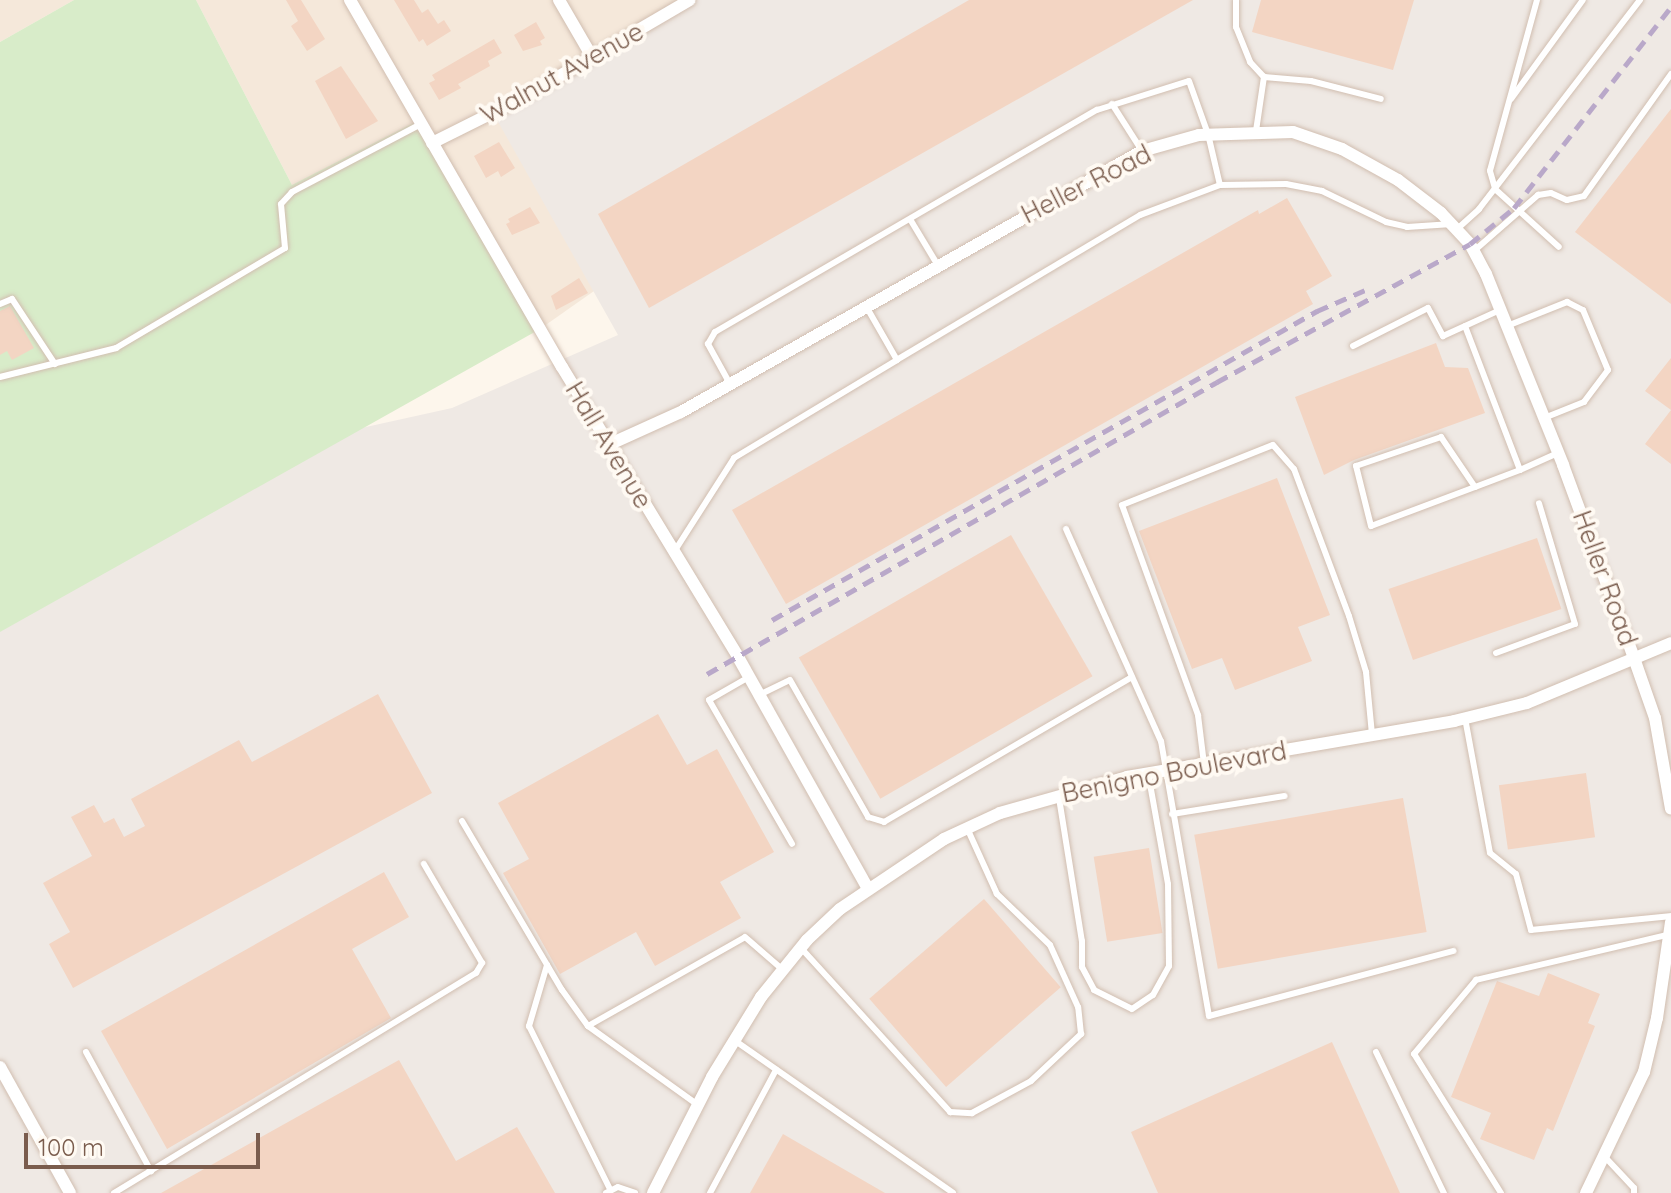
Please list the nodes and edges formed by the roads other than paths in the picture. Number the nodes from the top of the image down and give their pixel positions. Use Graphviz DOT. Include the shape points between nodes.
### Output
graph roads {
  1 [pos="350,0"];
  2 [pos="559,0"];
  3 [pos="690,0"];
  4 [pos="1236,0"];
  5 [pos="1537,0"];
  6 [pos="1583,0"];
  7 [pos="1640,0"];
  8 [pos="592,57"];
  9 [pos="1671,74"];
  10 [pos="1264,77"];
  11 [pos="1381,99"];
  12 [pos="1509,102"];
  13 [pos="1112,104"];
  14 [pos="421,124"];
  15 [pos="1256,131"];
  16 [pos="1208,134"];
  17 [pos="432,143"];
  18 [pos="1142,151"];
  19 [pos="1220,185"];
  20 [pos="1495,189"];
  21 [pos="1519,213"];
  22 [pos="910,219"];
  23 [pos="1454,227"];
  24 [pos="1559,247"];
  25 [pos="1474,251"];
  26 [pos="937,264"];
  27 [pos="0,304"];
  28 [pos="866,305"];
  29 [pos="1500,310"];
  30 [pos="1465,326"];
  31 [pos="1507,326"];
  32 [pos="1353,346"];
  33 [pos="897,360"];
  34 [pos="55,364"];
  35 [pos="0,377"];
  36 [pos="730,384"];
  37 [pos="1544,418"];
  38 [pos="608,445"];
  39 [pos="1558,453"];
  40 [pos="1520,470"];
  41 [pos="1475,487"];
  42 [pos="1539,503"];
  43 [pos="1066,529"];
  44 [pos="674,552"];
  45 [pos="1671,643"];
  46 [pos="1496,653"];
  47 [pos="1635,661"];
  48 [pos="749,677"];
  49 [pos="1132,677"];
  50 [pos="759,695"];
  51 [pos="1465,718"];
  52 [pos="1372,735"];
  53 [pos="1204,764"];
  54 [pos="1164,771"];
  55 [pos="1148,773"];
  56 [pos="1059,794"];
  57 [pos="1285,796"];
  58 [pos="1671,809"];
  59 [pos="1172,814"];
  60 [pos="462,821"];
  61 [pos="967,828"];
  62 [pos="792,844"];
  63 [pos="424,864"];
  64 [pos="868,889"];
  65 [pos="1671,919"];
  66 [pos="1671,934"];
  67 [pos="801,948"];
  68 [pos="1453,951"];
  69 [pos="547,965"];
  70 [pos="783,970"];
  71 [pos="588,1026"];
  72 [pos="734,1040"];
  73 [pos="86,1052"];
  74 [pos="1376,1052"];
  75 [pos="0,1067"];
  76 [pos="776,1070"];
  77 [pos="698,1105"];
  78 [pos="1605,1157"];
  79 [pos="151,1171"];
  80 [pos="608,1191"];
  81 [pos="70,1193"];
  82 [pos="114,1193"];
  83 [pos="635,1193"];
  84 [pos="653,1193"];
  85 [pos="710,1193"];
  86 [pos="953,1193"];
  87 [pos="1444,1193"];
  88 [pos="1501,1193"];
  89 [pos="1587,1193"];
  90 [pos="1634,1193"];
  1 -- 14 [label="street, Hall Avenue"];
  2 -- 8 [label="street"];
  3 -- 8 [label="street, Walnut Avenue"];
  4 -- 10 [label="lane" via="1236,27 1250,62"];
  5 -- 12 [label="lane"];
  6 -- 12 [label="lane"];
  7 -- 20 [label="lane"];
  8 -- 17 [label="street, Walnut Avenue"];
  9 -- 21 [label="lane" via="1584,196 1567,200 1551,193 1538,195"];
  10 -- 11 [label="lane" via="1311,81"];
  10 -- 15 [label="lane"];
  12 -- 20 [label="lane" via="1490,171"];
  13 -- 16 [label="lane" via="1189,81"];
  13 -- 18 [label="lane"];
  13 -- 22 [label="lane"];
  14 -- 17 [label="street, Hall Avenue"];
  14 -- 34 [label="lane" via="292,192 281,204 285,248 116,348"];
  15 -- 16 [label="street, Heller Road"];
  15 -- 23 [label="street, Heller Road" via="1293,132 1342,149 1398,180"];
  16 -- 18 [label="street, Heller Road"];
  16 -- 19 [label="lane"];
  17 -- 38 [label="street, Hall Avenue"];
  18 -- 26 [label="street, Heller Road"];
  19 -- 23 [label="lane" via="1286,184 1322,191 1386,222"];
  19 -- 33 [label="lane" via="1140,215"];
  20 -- 21 [label="lane"];
  20 -- 23 [label="lane"];
  21 -- 24 [label="lane"];
  21 -- 25 [label="lane"];
  22 -- 26 [label="lane"];
  22 -- 36 [label="lane" via="715,332 708,344"];
  23 -- 25 [label="street, Heller Road"];
  25 -- 29 [label="street, Heller Road"];
  26 -- 28 [label="street, Heller Road"];
  27 -- 34 [label="lane" via="12,299"];
  28 -- 33 [label="lane"];
  28 -- 36 [label="street, Heller Road"];
  29 -- 30 [label="lane"];
  29 -- 31 [label="street, Heller Road"];
  30 -- 32 [label="lane" via="1443,336 1428,308"];
  30 -- 40 [label="lane"];
  31 -- 37 [label="street, Heller Road"];
  31 -- 37 [label="lane" via="1567,302 1583,310 1608,370 1584,402"];
  33 -- 44 [label="lane" via="734,458"];
  34 -- 35 [label="lane"];
  36 -- 38 [label="street, Heller Road"];
  37 -- 39 [label="street, Heller Road"];
  38 -- 44 [label="street, Hall Avenue"];
  39 -- 40 [label="lane"];
  39 -- 47 [label="street, Heller Road"];
  40 -- 41 [label="lane"];
  41 -- 41 [label="lane" via="1371,526 1356,466 1441,437"];
  42 -- 46 [label="lane" via="1575,624"];
  43 -- 49 [label="lane"];
  44 -- 48 [label="street, Hall Avenue"];
  45 -- 47 [label="street, Benigno Boulevard"];
  47 -- 51 [label="street, Benigno Boulevard" via="1527,703"];
  47 -- 58 [label="street, Heller Road" via="1655,718"];
  48 -- 50 [label="street, Hall Avenue"];
  48 -- 62 [label="lane" via="709,700"];
  49 -- 50 [label="lane" via="884,822 868,817 790,680"];
  49 -- 54 [label="lane" via="1161,741"];
  50 -- 64 [label="street, Hall Avenue"];
  51 -- 52 [label="street, Benigno Boulevard"];
  51 -- 65 [label="lane" via="1490,853 1516,874 1531,930"];
  52 -- 53 [label="street, Benigno Boulevard"];
  52 -- 53 [label="lane" via="1366,672 1349,616 1294,469 1273,445 1122,505 1198,715"];
  53 -- 54 [label="street, Benigno Boulevard"];
  54 -- 55 [label="street, Benigno Boulevard"];
  54 -- 59 [label="lane"];
  55 -- 56 [label="street, Benigno Boulevard"];
  55 -- 56 [label="lane" via="1168,884 1169,966 1153,995 1132,1009 1094,990 1082,967"];
  56 -- 61 [label="street, Benigno Boulevard"];
  57 -- 59 [label="lane"];
  59 -- 68 [label="lane" via="1209,1016"];
  60 -- 69 [label="lane"];
  61 -- 64 [label="street, Benigno Boulevard"];
  61 -- 67 [label="lane" via="997,894 1050,945 1078,1007 1081,1034 1031,1081 972,1113 950,1112"];
  63 -- 79 [label="lane" via="482,963 476,973"];
  64 -- 67 [label="street, Benigno Boulevard"];
  65 -- 66 [label="street"];
  66 -- 78 [label="street" via="1644,1072"];
  66 -- 88 [label="lane" via="1476,980 1414,1054"];
  67 -- 70 [label="street, Benigno Boulevard"];
  69 -- 71 [label="lane"];
  69 -- 80 [label="lane" via="529,1026"];
  70 -- 71 [label="lane" via="745,937"];
  70 -- 72 [label="street, Benigno Boulevard"];
  71 -- 77 [label="lane"];
  72 -- 76 [label="lane"];
  72 -- 77 [label="street, Benigno Boulevard"];
  73 -- 79 [label="lane"];
  74 -- 87 [label="lane"];
  75 -- 81 [label="street"];
  76 -- 85 [label="lane"];
  76 -- 86 [label="lane"];
  77 -- 84 [label="street, Benigno Boulevard"];
  78 -- 89 [label="street"];
  78 -- 90 [label="lane"];
  79 -- 82 [label="lane"];
  80 -- 83 [label="lane" via="618,1187"];
}
